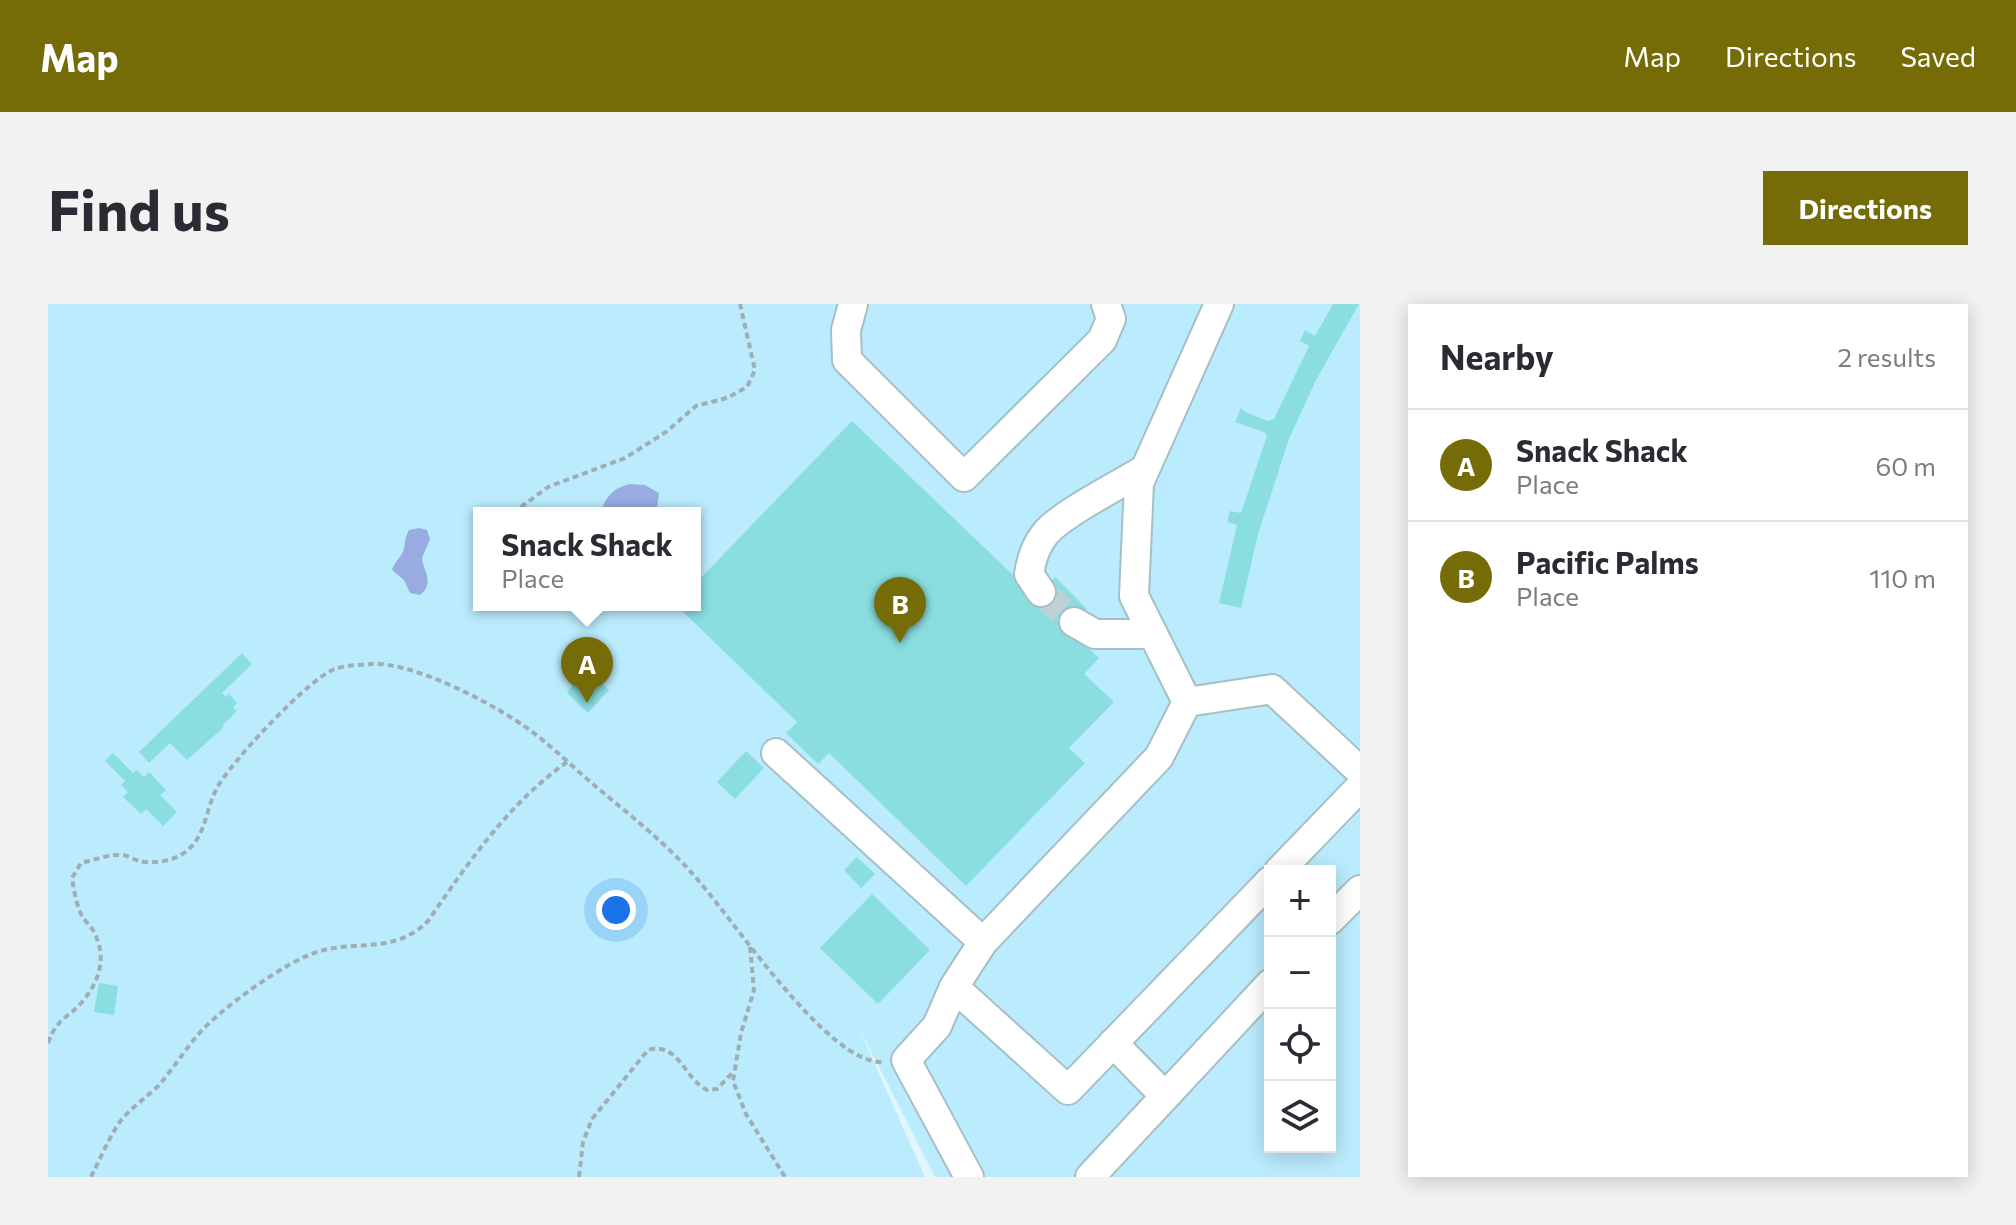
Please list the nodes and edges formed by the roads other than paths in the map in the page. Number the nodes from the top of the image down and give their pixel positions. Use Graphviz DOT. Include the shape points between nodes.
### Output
graph roads {
  1 [pos="853,304"];
  2 [pos="1106,304"];
  3 [pos="1219,304"];
  4 [pos="1145,469"];
  5 [pos="1041,592"];
  6 [pos="1074,622"];
  7 [pos="1153,634"];
  8 [pos="1187,702"];
  9 [pos="776,753"];
  10 [pos="1360,771"];
  11 [pos="1360,787"];
  12 [pos="1286,865"];
  13 [pos="1264,888"];
  14 [pos="1360,890"];
  15 [pos="1336,914"];
  16 [pos="983,942"];
  17 [pos="954,987"];
  18 [pos="1264,990"];
  19 [pos="1113,1043"];
  20 [pos="1165,1096"];
  21 [pos="969,1177"];
  22 [pos="1090,1177"];
  1 -- 2 [label="street" via="846,330 847,360 964,477 1102,340 1111,319"];
  3 -- 4 [label="street"];
  4 -- 5 [label="street" via="1044,534 1029,574"];
  4 -- 7 [label="street" via="1139,483 1134,596"];
  6 -- 7 [label="street" via="1095,634"];
  7 -- 8 [label="street"];
  8 -- 10 [label="street" via="1272,689"];
  8 -- 16 [label="street" via="1159,757"];
  9 -- 16 [label="street"];
  11 -- 12 [label="street"];
  13 -- 19 [label="street"];
  14 -- 15 [label="street"];
  16 -- 17 [label="street"];
  17 -- 19 [label="street" via="1068,1090"];
  17 -- 21 [label="street" via="937,1026 906,1060"];
  18 -- 20 [label="street"];
  19 -- 20 [label="street"];
  20 -- 22 [label="street"];
}
